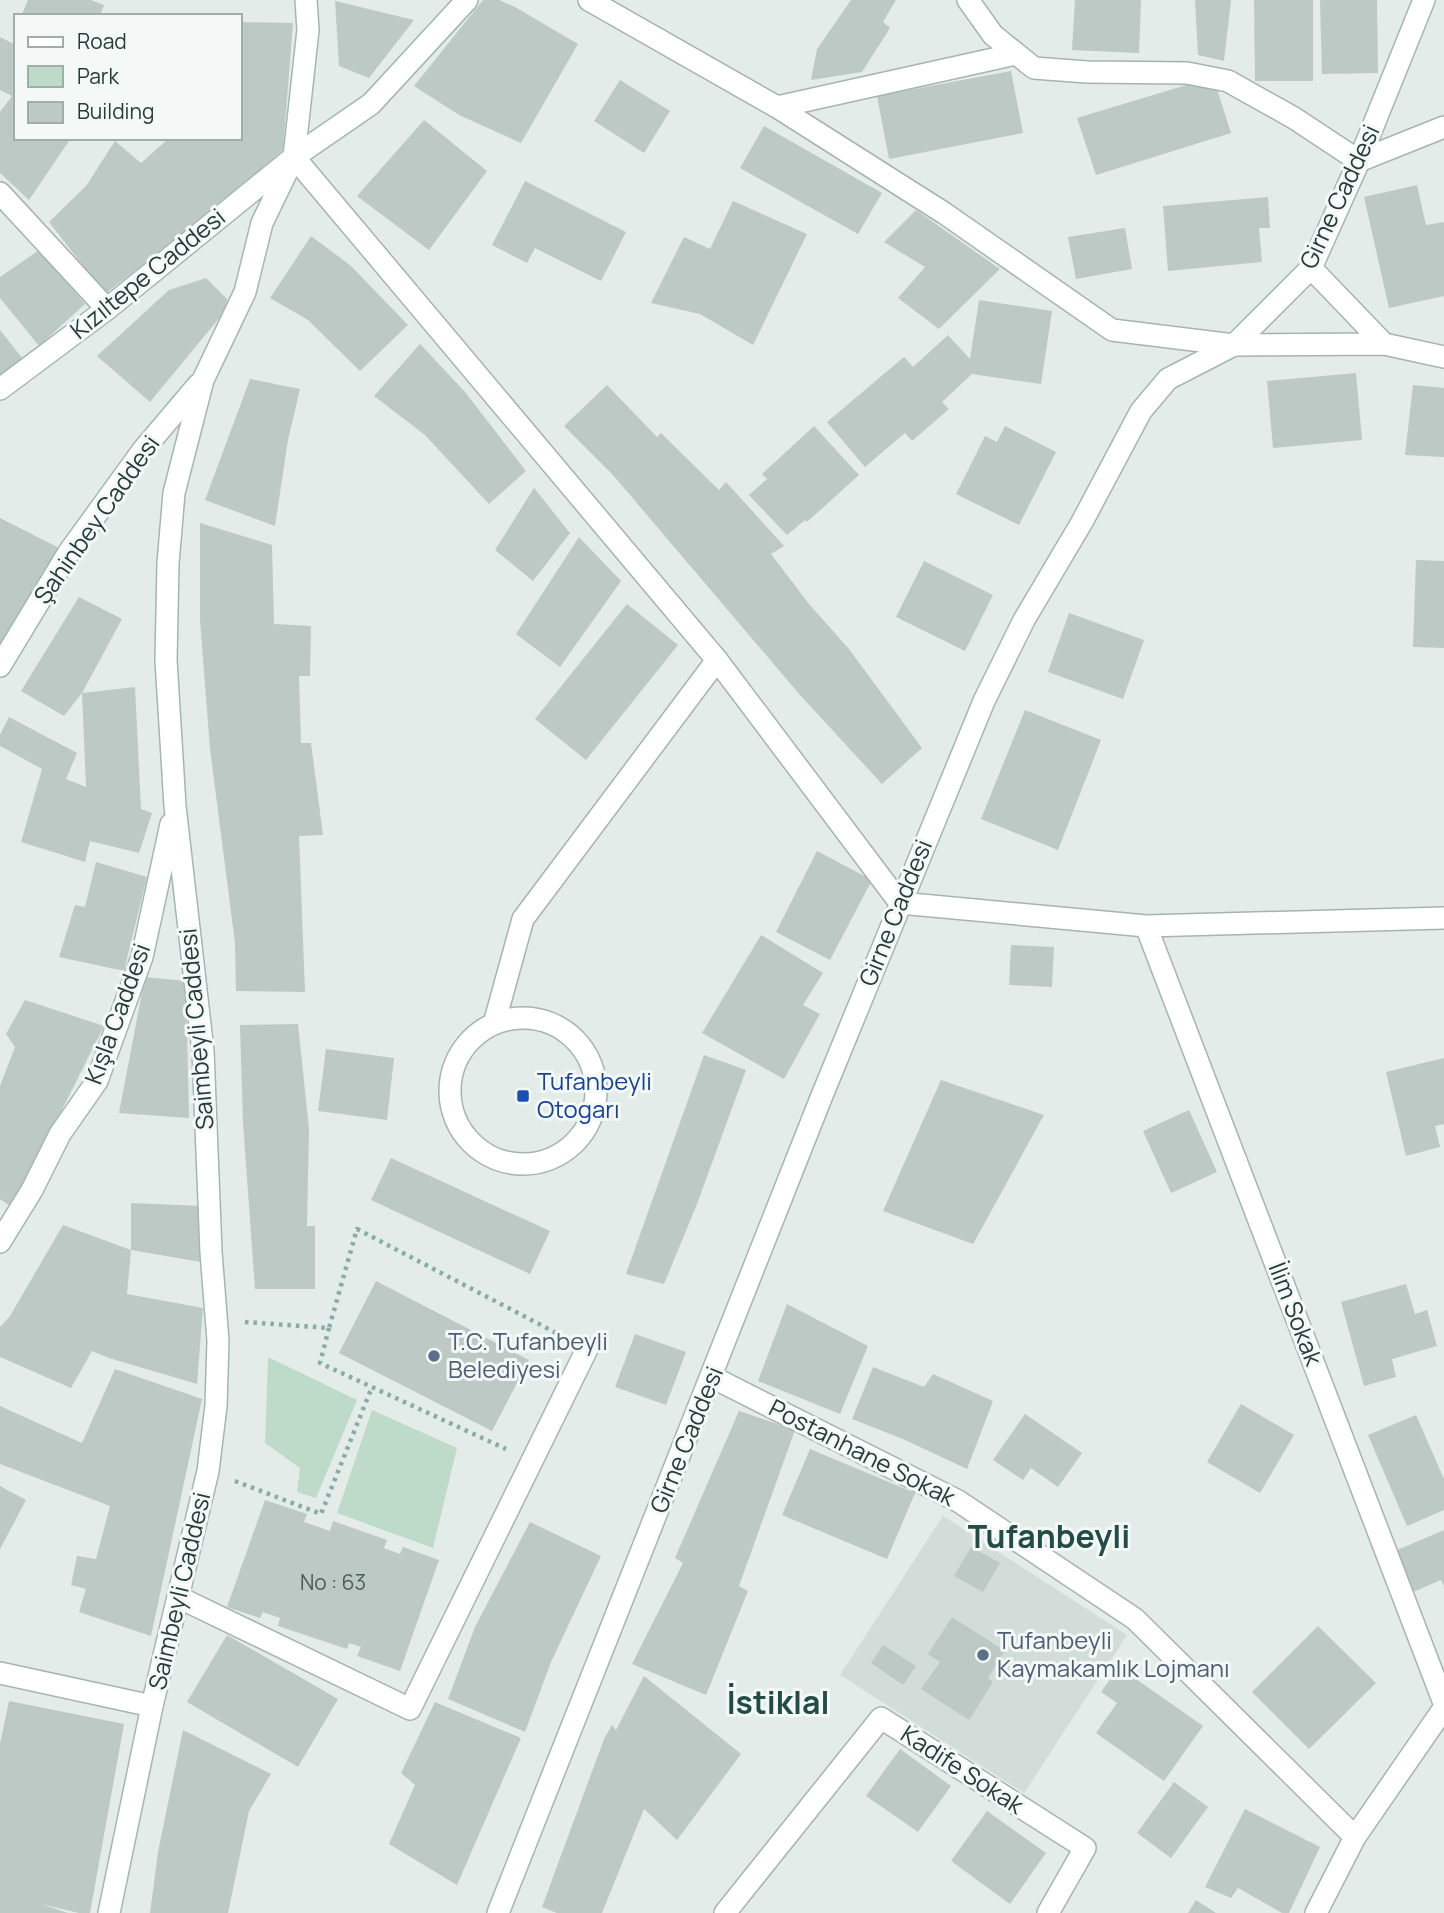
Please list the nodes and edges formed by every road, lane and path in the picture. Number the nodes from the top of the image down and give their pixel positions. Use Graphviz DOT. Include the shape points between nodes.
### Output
graph roads {
  1 [pos="306,0"];
  2 [pos="467,0"];
  3 [pos="589,0"];
  4 [pos="968,0"];
  5 [pos="1424,0"];
  6 [pos="1016,54"];
  7 [pos="777,107"];
  8 [pos="1444,127"];
  9 [pos="295,157"];
  10 [pos="1359,161"];
  11 [pos="0,193"];
  12 [pos="1311,268"];
  13 [pos="107,309"];
  14 [pos="1384,344"];
  15 [pos="1234,345"];
  16 [pos="1444,356"];
  17 [pos="203,380"];
  18 [pos="0,389"];
  19 [pos="717,660"];
  20 [pos="0,666"];
  21 [pos="175,806"];
  22 [pos="900,903"];
  23 [pos="1444,918"];
  24 [pos="1146,926"];
  25 [pos="494,1024"];
  26 [pos="0,1242"];
  27 [pos="216,1319"];
  28 [pos="329,1328"];
  29 [pos="587,1349"];
  30 [pos="712,1377"];
  31 [pos="372,1387"];
  32 [pos="532,1461"];
  33 [pos="208,1471"];
  34 [pos="178,1597"];
  35 [pos="0,1673"];
  36 [pos="1444,1703"];
  37 [pos="152,1706"];
  38 [pos="1444,1709"];
  39 [pos="1355,1837"];
  40 [pos="109,1913"];
  41 [pos="498,1913"];
  42 [pos="725,1913"];
  43 [pos="1048,1913"];
  44 [pos="1316,1913"];
  1 -- 9 [label="street" via="308,30"];
  2 -- 9 [label="street, Kızıltepe Caddesi" via="370,104"];
  3 -- 7 [label="street"];
  4 -- 6 [label="street" via="993,35"];
  5 -- 10 [label="street, Girne Caddesi"];
  6 -- 7 [label="street"];
  6 -- 10 [label="street" via="1034,68 1187,73 1228,81"];
  7 -- 15 [label="street" via="944,213 1112,330"];
  8 -- 10 [label="street"];
  9 -- 13 [label="street, Kızıltepe Caddesi"];
  9 -- 17 [label="street, Saimbeyli Caddesi" via="262,223 246,292"];
  9 -- 19 [label="street"];
  10 -- 12 [label="street, Girne Caddesi"];
  11 -- 13 [label="street"];
  12 -- 14 [label="street"];
  12 -- 15 [label="street, Girne Caddesi"];
  13 -- 18 [label="street, Kızıltepe Caddesi"];
  14 -- 15 [label="street"];
  14 -- 16 [label="street"];
  15 -- 22 [label="street, Girne Caddesi" via="1168,379 1141,411 989,690"];
  17 -- 20 [label="street, Şahinbey Caddesi" via="143,450 69,552"];
  17 -- 21 [label="street, Saimbeyli Caddesi" via="174,493 167,563 166,660"];
  19 -- 22 [label="street"];
  19 -- 25 [label="street" via="523,919"];
  21 -- 26 [label="street, Kışla Caddesi" via="142,957 97,1081 60,1133"];
  21 -- 27 [label="street, Saimbeyli Caddesi" via="203,1051"];
  22 -- 24 [label="street"];
  22 -- 30 [label="street, Girne Caddesi"];
  23 -- 24 [label="street"];
  24 -- 36 [label="street, İlim Sokak"];
  25 -- 25 [label="street" via="474,1036 459,1053 449,1098 455,1120 467,1140 506,1163 551,1159 573,1145 588,1125 596,1100 594,1075 584,1052 567,1033 545,1021 519,1018"];
  27 -- 28 [label="path"];
  27 -- 33 [label="street, Saimbeyli Caddesi" via="216,1406"];
  28 -- 29 [label="path" via="357,1229"];
  28 -- 31 [label="path" via="320,1363"];
  29 -- 32 [label="street"];
  30 -- 39 [label="street, Postanhane Sokak" via="958,1501 1135,1619"];
  30 -- 41 [label="street, Girne Caddesi"];
  31 -- 32 [label="path"];
  31 -- 33 [label="path" via="321,1514"];
  32 -- 34 [label="street" via="410,1709"];
  33 -- 34 [label="street, Saimbeyli Caddesi"];
  34 -- 37 [label="street, Saimbeyli Caddesi"];
  35 -- 37 [label="street"];
  37 -- 40 [label="street, Saimbeyli Caddesi"];
  38 -- 39 [label="street"];
  39 -- 44 [label="street"];
  42 -- 43 [label="street, Kadife Sokak" via="881,1718 1085,1848"];
}
